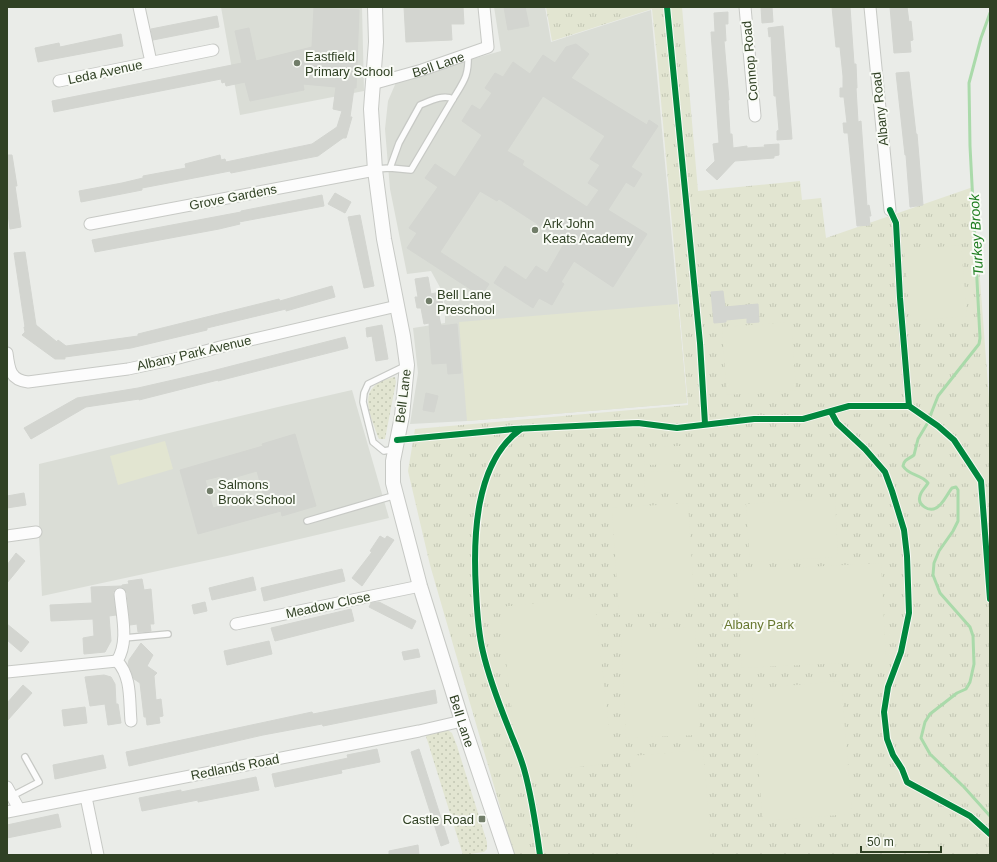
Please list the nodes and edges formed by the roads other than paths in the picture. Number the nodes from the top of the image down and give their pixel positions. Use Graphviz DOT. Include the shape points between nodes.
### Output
graph roads {
  1 [pos="139,7"];
  2 [pos="375,7"];
  3 [pos="484,7"];
  4 [pos="745,7"];
  5 [pos="870,7"];
  6 [pos="213,50"];
  7 [pos="468,54"];
  8 [pos="151,62"];
  9 [pos="59,81"];
  10 [pos="372,84"];
  11 [pos="453,99"];
  12 [pos="755,116"];
  13 [pos="390,168"];
  14 [pos="375,170"];
  15 [pos="890,210"];
  16 [pos="90,224"];
  17 [pos="397,306"];
  18 [pos="7,353"];
  19 [pos="407,365"];
  20 [pos="907,385"];
  21 [pos="395,449"];
  22 [pos="396,495"];
  23 [pos="307,521"];
  24 [pos="36,532"];
  25 [pos="7,536"];
  26 [pos="420,586"];
  27 [pos="120,594"];
  28 [pos="236,624"];
  29 [pos="168,634"];
  30 [pos="124,638"];
  31 [pos="116,661"];
  32 [pos="7,672"];
  33 [pos="131,721"];
  34 [pos="462,721"];
  35 [pos="25,756"];
  36 [pos="9,791"];
  37 [pos="86,797"];
  38 [pos="19,809"];
  39 [pos="7,812"];
  40 [pos="98,855"];
  41 [pos="507,855"];
  1 -- 8 [label="street, Leda Avenue"];
  2 -- 10 [label="street" via="376,42"];
  3 -- 7 [label="street, Bell Lane" via="488,47"];
  4 -- 12 [label="street, Connop Road"];
  5 -- 15 [label="street, Albany Road"];
  6 -- 8 [label="street, Leda Avenue"];
  7 -- 10 [label="street, Bell Lane"];
  7 -- 11 [label="lane" via="466,77"];
  8 -- 9 [label="street, Leda Avenue"];
  10 -- 14 [label="street, Bell Lane"];
  11 -- 13 [label="lane" via="411,170"];
  11 -- 13 [label="lane" via="439,98 420,105 399,143"];
  13 -- 14 [label="lane"];
  14 -- 16 [label="street, Grove Gardens"];
  14 -- 17 [label="street, Bell Lane" via="382,226"];
  15 -- 20 [label="lane" via="896,224"];
  17 -- 18 [label="street, Albany Park Avenue" via="128,369 28,382 21,381 11,372"];
  17 -- 19 [label="street, Bell Lane"];
  19 -- 21 [label="street, Bell Lane" via="402,416"];
  19 -- 21 [label="lane" via="368,384 364,393 363,402 373,442 384,451"];
  21 -- 22 [label="street, Bell Lane" via="393,478"];
  22 -- 23 [label="lane"];
  22 -- 26 [label="street, Bell Lane"];
  24 -- 25 [label="street"];
  26 -- 28 [label="street, Meadow Close"];
  26 -- 34 [label="street, Bell Lane"];
  27 -- 30 [label="street"];
  29 -- 30 [label="lane"];
  30 -- 31 [label="street" via="124,646"];
  31 -- 32 [label="street"];
  31 -- 33 [label="street" via="123,668 127,678"];
  34 -- 37 [label="street, Redlands Road"];
  34 -- 41 [label="street, Bell Lane"];
  35 -- 36 [label="lane" via="39,782"];
  36 -- 38 [label="street"];
  37 -- 38 [label="street, Redlands Road"];
  37 -- 40 [label="street"];
  38 -- 39 [label="street, Redlands Road"];
}
